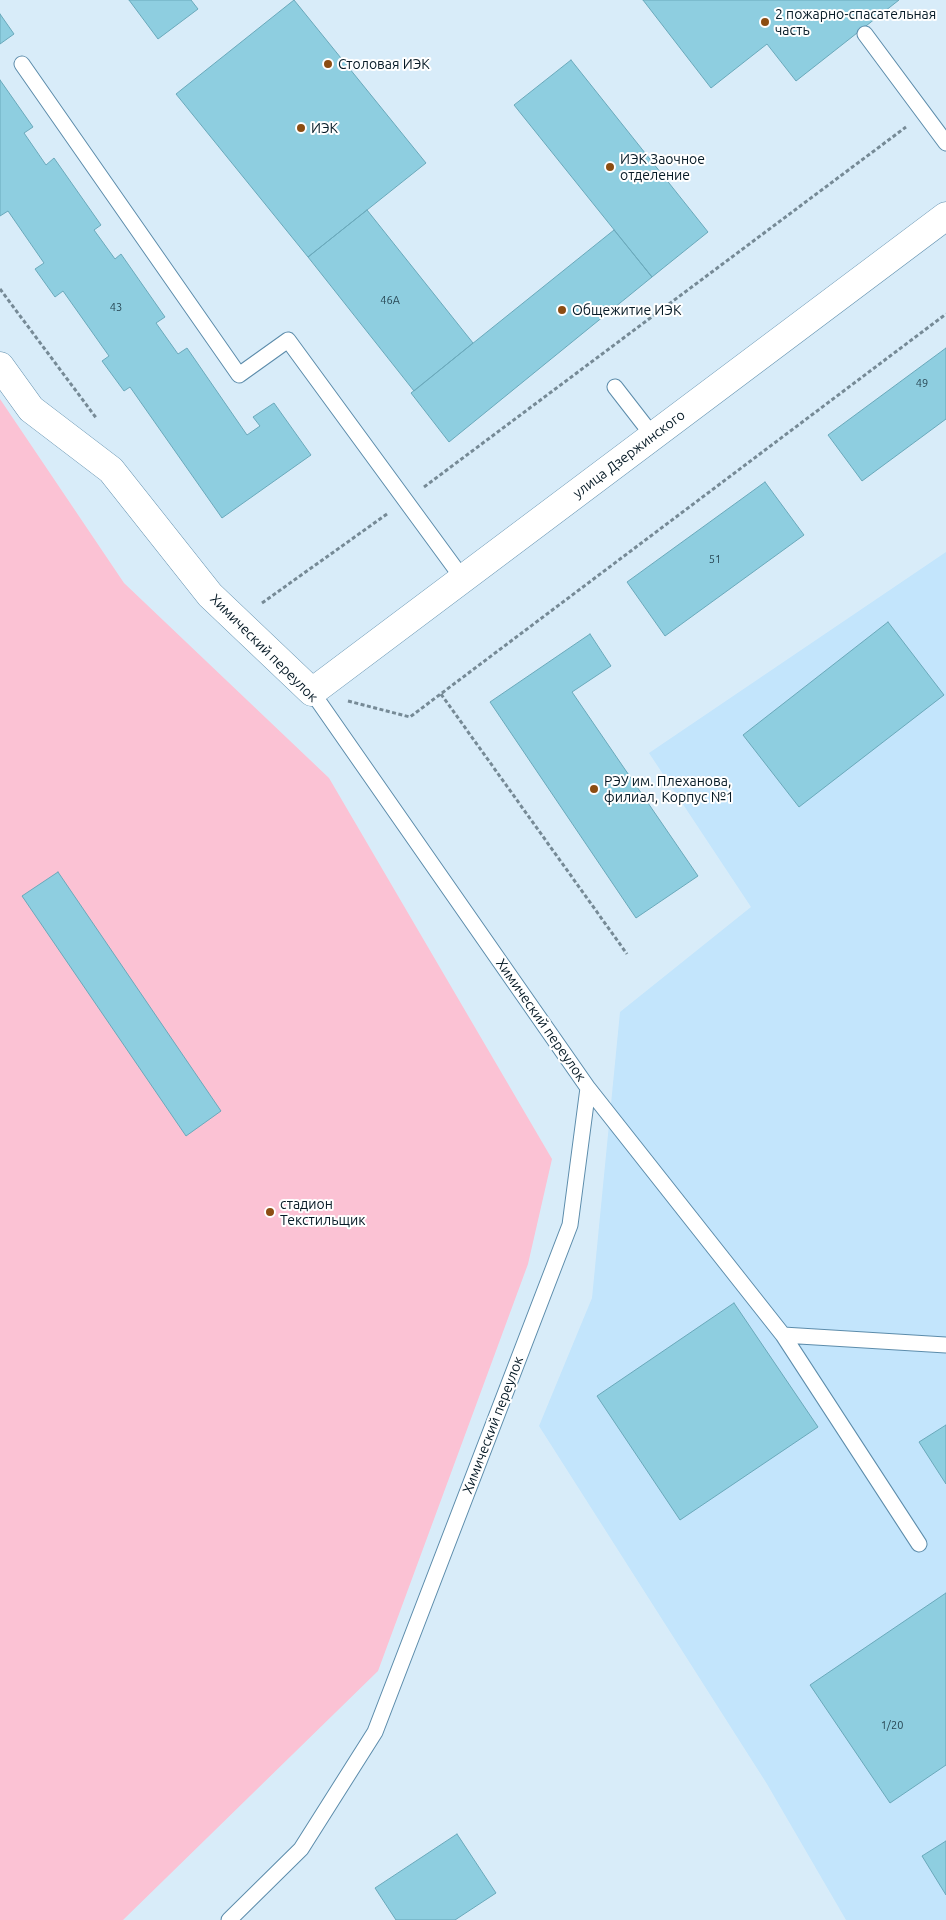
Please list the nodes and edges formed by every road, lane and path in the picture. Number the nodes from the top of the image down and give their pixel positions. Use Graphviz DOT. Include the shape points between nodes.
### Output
graph roads {
  1 [pos="865,34"];
  2 [pos="22,64"];
  3 [pos="924,114"];
  4 [pos="946,143"];
  5 [pos="946,216"];
  6 [pos="0,289"];
  7 [pos="946,314"];
  8 [pos="0,366"];
  9 [pos="615,387"];
  10 [pos="101,425"];
  11 [pos="653,436"];
  12 [pos="405,501"];
  13 [pos="463,579"];
  14 [pos="254,608"];
  15 [pos="312,692"];
  16 [pos="441,694"];
  17 [pos="627,954"];
  18 [pos="588,1088"];
  19 [pos="783,1334"];
  20 [pos="946,1344"];
  21 [pos="919,1544"];
  22 [pos="229,1920"];
  1 -- 3 [label="lane"];
  2 -- 12 [label="lane" via="238,375 288,340"];
  3 -- 4 [label="lane"];
  3 -- 12 [label="path"];
  5 -- 11 [label="street, улица Дзержинского"];
  6 -- 10 [label="path"];
  7 -- 16 [label="path"];
  8 -- 15 [label="street, Химический переулок" via="31,409 111,470 210,595"];
  9 -- 11 [label="lane"];
  11 -- 13 [label="street, улица Дзержинского"];
  12 -- 13 [label="lane"];
  12 -- 14 [label="path"];
  13 -- 15 [label="street, улица Дзержинского"];
  15 -- 16 [label="path" via="410,718"];
  15 -- 18 [label="lane, Химический переулок"];
  16 -- 17 [label="path"];
  18 -- 19 [label="lane"];
  18 -- 22 [label="lane, Химический переулок" via="570,1224 374,1732 301,1849"];
  19 -- 20 [label="lane"];
  19 -- 21 [label="lane"];
}
